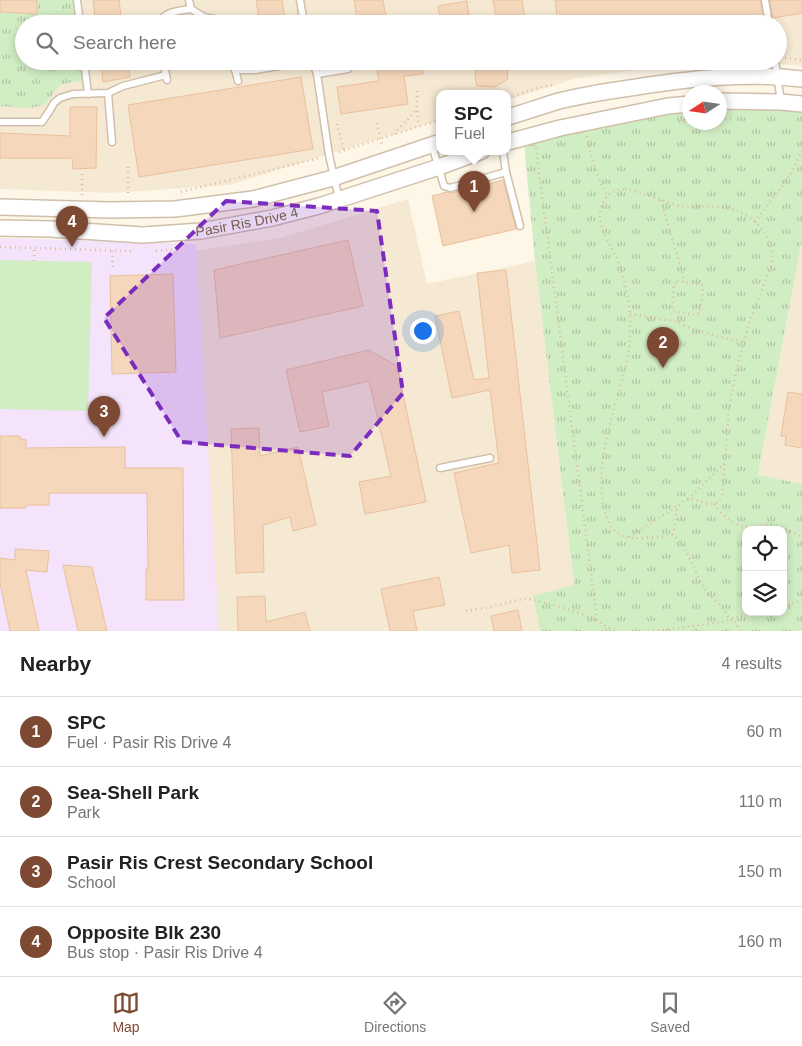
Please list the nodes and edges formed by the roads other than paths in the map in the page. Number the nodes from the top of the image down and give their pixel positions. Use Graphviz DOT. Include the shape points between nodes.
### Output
graph roads {
  1 [pos="77,0"];
  2 [pos="189,0"];
  3 [pos="300,0"];
  4 [pos="765,0"];
  5 [pos="191,9"];
  6 [pos="79,15"];
  7 [pos="165,15"];
  8 [pos="201,15"];
  9 [pos="302,15"];
  10 [pos="768,15"];
  11 [pos="85,70"];
  12 [pos="165,70"];
  13 [pos="235,70"];
  14 [pos="255,70"];
  15 [pos="315,70"];
  16 [pos="338,70"];
  17 [pos="769,70"];
  18 [pos="777,70"];
  19 [pos="780,70"];
  20 [pos="317,74"];
  21 [pos="802,79"];
  22 [pos="238,81"];
  23 [pos="108,93"];
  24 [pos="88,94"];
  25 [pos="727,101"];
  26 [pos="781,102"];
  27 [pos="802,104"];
  28 [pos="682,105"];
  29 [pos="511,116"];
  30 [pos="0,122"];
  31 [pos="511,141"];
  32 [pos="112,142"];
  33 [pos="436,144"];
  34 [pos="437,155"];
  35 [pos="471,155"];
  36 [pos="504,155"];
  37 [pos="439,167"];
  38 [pos="506,172"];
  39 [pos="333,178"];
  40 [pos="339,200"];
  41 [pos="0,207"];
  42 [pos="520,226"];
  43 [pos="0,228"];
  44 [pos="490,458"];
  45 [pos="440,468"];
  1 -- 6 [label="lane"];
  2 -- 5 [label="lane"];
  3 -- 9 [label="lane"];
  4 -- 10 [label="lane"];
  5 -- 7 [label="lane"];
  5 -- 8 [label="lane"];
  11 -- 24 [label="lane"];
  12 -- 23 [label="lane" via="166,78 122,86"];
  13 -- 14 [label="lane"];
  13 -- 22 [label="lane"];
  15 -- 20 [label="lane"];
  16 -- 20 [label="lane"];
  17 -- 29 [label="street" via="596,93"];
  18 -- 26 [label="lane"];
  19 -- 21 [label="street"];
  20 -- 39 [label="lane"];
  23 -- 24 [label="lane"];
  23 -- 32 [label="lane"];
  24 -- 30 [label="lane" via="60,98 42,122"];
  25 -- 26 [label="street"];
  26 -- 27 [label="street"];
  28 -- 31 [label="street"];
  33 -- 39 [label="street, Pasir Ris Drive 4"];
  34 -- 37 [label="lane"];
  35 -- 37 [label="street, Pasir Ris Drive 4"];
  36 -- 38 [label="lane"];
  37 -- 38 [label="lane" via="447,188"];
  37 -- 40 [label="street, Pasir Ris Drive 4"];
  38 -- 42 [label="lane"];
  39 -- 40 [label="lane"];
  39 -- 41 [label="street, Pasir Ris Drive 4" via="253,199 183,208"];
  40 -- 43 [label="street, Pasir Ris Drive 4" via="272,218 201,231 143,235"];
  44 -- 45 [label="lane"];
}
